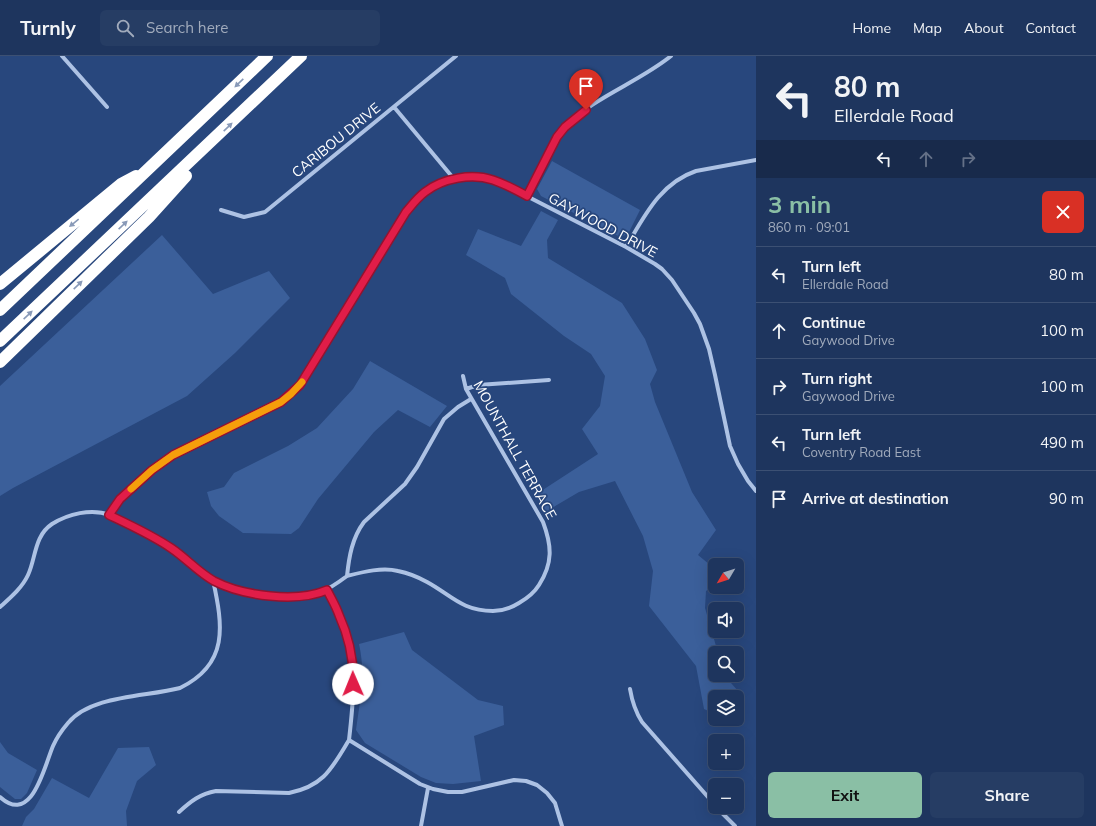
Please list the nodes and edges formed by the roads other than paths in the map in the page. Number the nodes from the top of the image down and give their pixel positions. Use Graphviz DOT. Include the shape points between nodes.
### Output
graph roads {
  1 [pos="62,56"];
  2 [pos="267,56"];
  3 [pos="301,56"];
  4 [pos="456,56"];
  5 [pos="671,56"];
  6 [pos="107,107"];
  7 [pos="394,107"];
  8 [pos="212,142"];
  9 [pos="756,160"];
  10 [pos="151,168"];
  11 [pos="454,179"];
  12 [pos="527,196"];
  13 [pos="221,210"];
  14 [pos="626,247"];
  15 [pos="0,284"];
  16 [pos="0,310"];
  17 [pos="0,341"];
  18 [pos="0,362"];
  19 [pos="463,376"];
  20 [pos="549,380"];
  21 [pos="466,389"];
  22 [pos="471,399"];
  23 [pos="756,491"];
  24 [pos="109,515"];
  25 [pos="347,576"];
  26 [pos="213,580"];
  27 [pos="327,590"];
  28 [pos="0,607"];
  29 [pos="630,689"];
  30 [pos="349,740"];
  31 [pos="428,788"];
  32 [pos="0,797"];
  33 [pos="708,797"];
  34 [pos="179,812"];
  35 [pos="724,814"];
  36 [pos="421,826"];
  37 [pos="562,826"];
  38 [pos="735,826"];
  1 -- 6 [label="street"];
  2 -- 10 [label="highway, one-way"];
  8 -- 3 [label="highway, one-way"];
  4 -- 7 [label="street, CARIBOU DRIVE"];
  5 -- 12 [label="street" via="596,103 565,127 557,137"];
  7 -- 11 [label="street"];
  7 -- 13 [label="street, CARIBOU DRIVE" via="265,212 244,217"];
  17 -- 8 [label="highway, one-way"];
  18 -- 8 [label="highway, one-way" via="148,217 189,173"];
  9 -- 14 [label="street" via="696,171 676,180 654,201"];
  10 -- 15 [label="highway, one-way" via="121,184"];
  10 -- 16 [label="highway"];
  11 -- 12 [label="street, GAYWOOD DRIVE" via="480,177 493,180"];
  11 -- 24 [label="street, GAYWOOD DRIVE" via="426,191 410,207 308,374 291,394 281,402 173,455 120,499"];
  12 -- 14 [label="street, GAYWOOD DRIVE"];
  14 -- 23 [label="street, GAYWOOD DRIVE" via="655,264 666,274 694,313 709,351 730,446 738,464"];
  19 -- 21 [label="street, MOUNTHALL TERRACE"];
  20 -- 21 [label="street" via="478,385"];
  21 -- 22 [label="street, MOUNTHALL TERRACE"];
  22 -- 25 [label="street" via="444,419 410,478 359,528 348,558"];
  22 -- 25 [label="street, MOUNTHALL TERRACE" via="543,522 548,535 549,564 536,590 513,607 485,611 457,602 428,583 397,570 363,572"];
  24 -- 26 [label="street" via="171,548"];
  24 -- 28 [label="street" via="97,512 76,514 49,526 40,538 23,584"];
  25 -- 27 [label="street"];
  26 -- 27 [label="street" via="228,587 272,596 307,595"];
  26 -- 32 [label="street" via="221,633 217,649 207,668 180,688 109,701 80,711 60,733 30,800 22,807 11,806"];
  27 -- 30 [label="street" via="347,634 352,654"];
  29 -- 33 [label="street" via="636,712 642,722"];
  30 -- 31 [label="street"];
  30 -- 34 [label="street" via="330,770 312,786 289,793 208,793 192,800"];
  31 -- 36 [label="street"];
  31 -- 37 [label="street" via="462,792 501,782 526,781 547,793 555,803"];
  35 -- 38 [label="street"];
}
